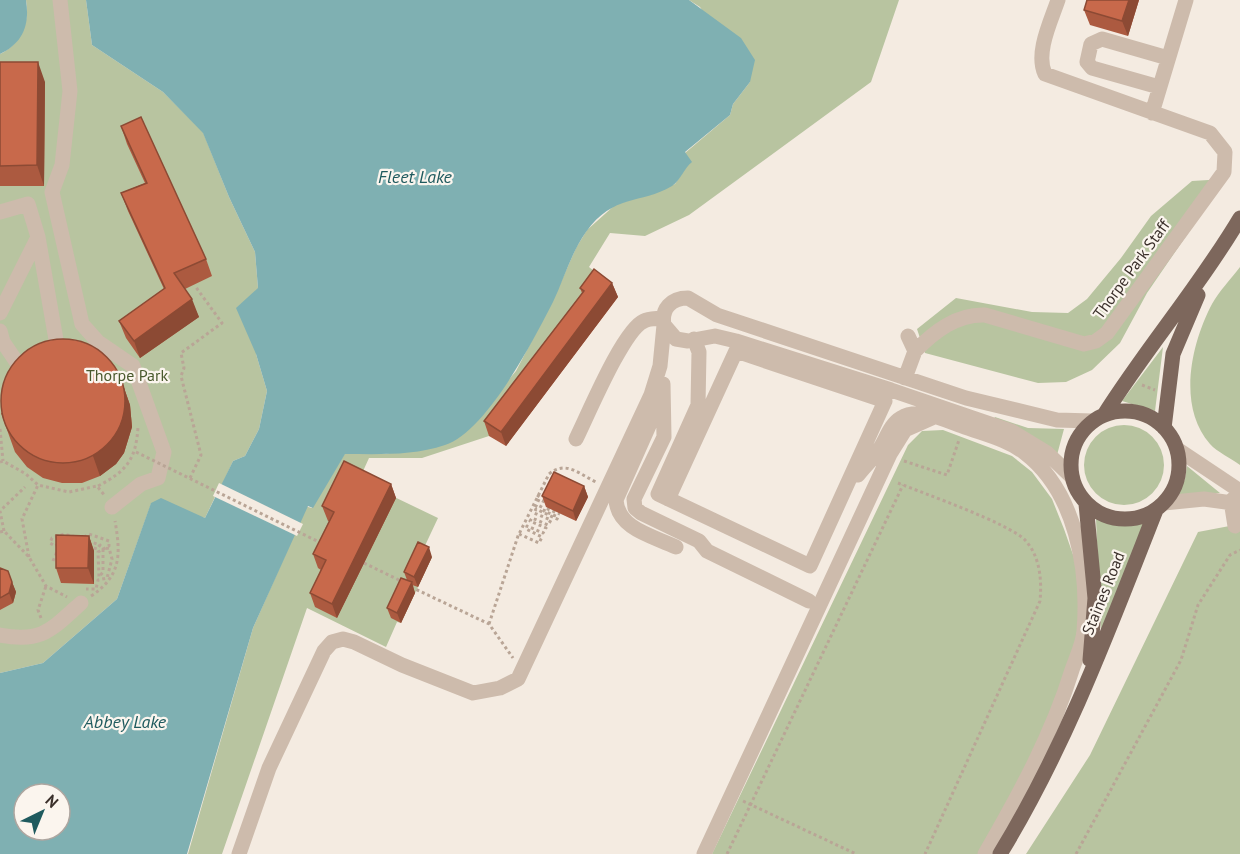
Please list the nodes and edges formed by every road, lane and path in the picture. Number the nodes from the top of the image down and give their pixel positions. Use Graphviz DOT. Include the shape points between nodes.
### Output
graph roads {
  1 [pos="60,0"];
  2 [pos="1058,0"];
  3 [pos="1186,0"];
  4 [pos="1168,58"];
  5 [pos="1160,87"];
  6 [pos="1152,113"];
  7 [pos="52,192"];
  8 [pos="28,204"];
  9 [pos="0,212"];
  10 [pos="1240,218"];
  11 [pos="38,237"];
  12 [pos="1213,263"];
  13 [pos="195,286"];
  14 [pos="0,313"];
  15 [pos="666,327"];
  16 [pos="0,331"];
  17 [pos="908,336"];
  18 [pos="694,339"];
  19 [pos="58,351"];
  20 [pos="915,351"];
  21 [pos="22,369"];
  22 [pos="905,378"];
  23 [pos="1137,383"];
  24 [pos="663,384"];
  25 [pos="1156,391"];
  26 [pos="656,398"];
  27 [pos="952,413"];
  28 [pos="936,417"];
  29 [pos="1098,418"];
  30 [pos="139,424"];
  31 [pos="1164,428"];
  32 [pos="0,429"];
  33 [pos="576,438"];
  34 [pos="960,438"];
  35 [pos="1177,449"];
  36 [pos="136,452"];
  37 [pos="2,461"];
  38 [pos="901,468"];
  39 [pos="896,477"];
  40 [pos="1072,477"];
  41 [pos="190,478"];
  42 [pos="898,483"];
  43 [pos="600,484"];
  44 [pos="38,485"];
  45 [pos="903,485"];
  46 [pos="98,486"];
  47 [pos="892,486"];
  48 [pos="25,488"];
  49 [pos="844,492"];
  50 [pos="537,495"];
  51 [pos="663,496"];
  52 [pos="1238,497"];
  53 [pos="548,502"];
  54 [pos="1086,504"];
  55 [pos="1160,506"];
  56 [pos="112,507"];
  57 [pos="560,514"];
  58 [pos="1235,526"];
  59 [pos="2,532"];
  60 [pos="519,534"];
  61 [pos="79,544"];
  62 [pos="329,546"];
  63 [pos="61,547"];
  64 [pos="675,547"];
  65 [pos="1240,550"];
  66 [pos="29,557"];
  67 [pos="53,561"];
  68 [pos="364,563"];
  69 [pos="720,568"];
  70 [pos="46,586"];
  71 [pos="809,602"];
  72 [pos="81,603"];
  73 [pos="489,624"];
  74 [pos="48,633"];
  75 [pos="0,635"];
  76 [pos="522,676"];
  77 [pos="1084,690"];
  78 [pos="731,796"];
  79 [pos="750,805"];
  80 [pos="239,854"];
  81 [pos="704,854"];
  82 [pos="727,854"];
  83 [pos="855,854"];
  84 [pos="925,854"];
  85 [pos="985,854"];
  86 [pos="1000,854"];
  87 [pos="1076,854"];
  1 -- 7 [label="street" via="70,91 62,165"];
  2 -- 6 [label="street, Thorpe Park Staff" via="1044,43 1045,74"];
  3 -- 4 [label="street"];
  4 -- 5 [label="street"];
  4 -- 5 [label="street" via="1102,39 1091,44 1088,52 1087,62 1092,68"];
  5 -- 6 [label="street"];
  6 -- 20 [label="street, Thorpe Park Staff" via="1210,133 1225,152 1224,172 1107,333 1084,344 985,315 969,314 930,336"];
  7 -- 8 [label="street"];
  7 -- 56 [label="street" via="82,324 98,342 133,366 164,452 158,478 141,484"];
  8 -- 9 [label="street"];
  8 -- 11 [label="street"];
  10 -- 12 [label="main road"];
  11 -- 14 [label="street"];
  11 -- 19 [label="street"];
  12 -- 29 [label="main road"];
  12 -- 31 [label="main road" via="1173,354"];
  13 -- 41 [label="path" via="222,323 181,353 181,376 201,455"];
  15 -- 18 [label="street" via="682,341"];
  15 -- 22 [label="street" via="664,311 674,300 688,298 717,315"];
  15 -- 24 [label="street"];
  15 -- 26 [label="street"];
  15 -- 33 [label="street" via="644,320 634,328"];
  16 -- 21 [label="street"];
  17 -- 20 [label="street"];
  18 -- 27 [label="street" via="715,336 736,340"];
  18 -- 51 [label="street" via="699,352 698,405"];
  20 -- 22 [label="street"];
  22 -- 29 [label="street" via="966,398 1057,420"];
  23 -- 25 [label="path"];
  24 -- 26 [label="street"];
  24 -- 71 [label="street" via="664,437 634,499 636,508 699,541 708,552"];
  26 -- 64 [label="street" via="616,500 617,508 628,525"];
  26 -- 69 [label="street" via="657,432 627,496 627,513 684,542"];
  26 -- 76 [label="street"];
  27 -- 28 [label="street"];
  27 -- 40 [label="street" via="1021,437 1047,453"];
  28 -- 49 [label="street" via="909,414 900,418"];
  28 -- 78 [label="street" via="904,430 898,440"];
  28 -- 85 [label="street" via="1011,444 1038,464 1059,492 1074,530 1082,567 1084,633 1067,686 1028,778"];
  29 -- 31 [label="main road" via="1120,411 1136,412"];
  29 -- 40 [label="main road" via="1083,430 1074,446"];
  30 -- 36 [label="path"];
  31 -- 35 [label="main road"];
  32 -- 37 [label="path"];
  34 -- 38 [label="path" via="947,475 905,459"];
  35 -- 52 [label="street"];
  35 -- 55 [label="main road" via="1178,478"];
  36 -- 41 [label="path, bridge"];
  36 -- 46 [label="path" via="115,476"];
  37 -- 44 [label="path"];
  39 -- 47 [label="path"];
  40 -- 54 [label="main road"];
  41 -- 62 [label="path, bridge"];
  42 -- 45 [label="path"];
  43 -- 50 [label="path" via="566,467 557,468"];
  44 -- 46 [label="path" via="69,492"];
  44 -- 66 [label="path" via="22,519"];
  45 -- 79 [label="path"];
  45 -- 84 [label="path" via="1024,539 1033,551 1042,586 1040,601"];
  46 -- 56 [label="path"];
  48 -- 59 [label="path" via="0,511"];
  49 -- 51 [label="street" via="810,566"];
  49 -- 51 [label="street" via="885,401 736,351"];
  50 -- 53 [label="path" via="540,497 536,506 540,508 544,500"];
  50 -- 60 [label="path"];
  52 -- 55 [label="street"];
  52 -- 58 [label="street"];
  54 -- 55 [label="main road" via="1106,515 1128,519 1143,517"];
  54 -- 77 [label="main road, Staines Road" via="1095,598"];
  55 -- 77 [label="main road, Staines Road"];
  56 -- 72 [label="path" via="117,536 116,569 108,585"];
  57 -- 60 [label="path" via="545,508 557,519 536,509 534,513 551,520 548,525 531,518 530,521 546,528 543,533 527,526 526,529 542,537 539,543"];
  59 -- 66 [label="path"];
  60 -- 73 [label="path"];
  61 -- 61 [label="path" via="77,537 70,534 52,538 50,543"];
  61 -- 72 [label="path" via="97,549 100,545 82,539 89,534 109,541 109,546 98,552 99,577 103,572 103,549 109,548 112,559 107,578 98,580 96,589 81,589"];
  63 -- 67 [label="path"];
  65 -- 87 [label="path" via="1230,555 1198,605 1181,660"];
  66 -- 70 [label="path"];
  68 -- 73 [label="path"];
  70 -- 72 [label="path"];
  70 -- 74 [label="path" via="38,610"];
  72 -- 74 [label="street"];
  73 -- 76 [label="path"];
  74 -- 75 [label="street" via="19,638"];
  76 -- 80 [label="street" via="500,688 473,693 354,642 332,642 324,651 269,768"];
  77 -- 86 [label="main road, Staines Road" via="1040,784"];
  78 -- 79 [label="path"];
  78 -- 81 [label="street"];
  79 -- 82 [label="path"];
  79 -- 83 [label="path"];
}
